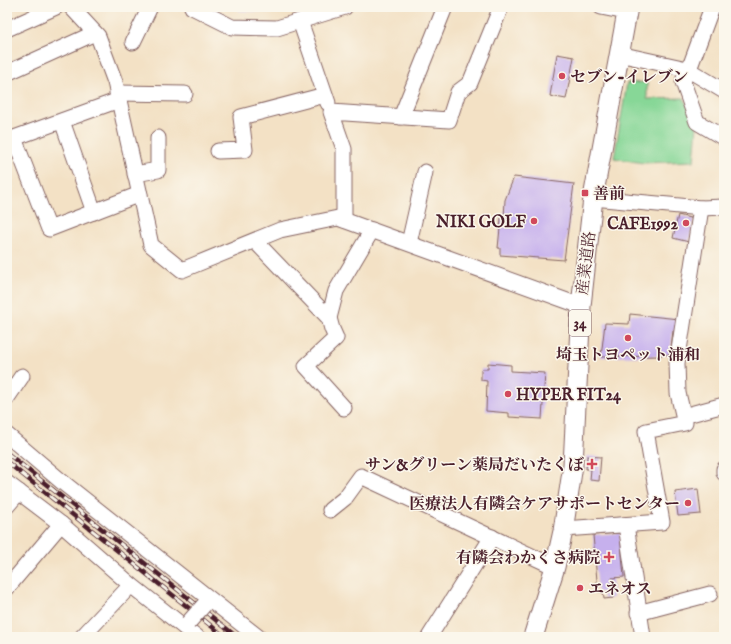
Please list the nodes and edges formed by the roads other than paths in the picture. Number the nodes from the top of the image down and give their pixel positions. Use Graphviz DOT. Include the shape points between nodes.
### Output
graph roads {
  1 [pos="56,7"];
  2 [pos="71,7"];
  3 [pos="150,7"];
  4 [pos="192,7"];
  5 [pos="345,7"];
  6 [pos="445,7"];
  7 [pos="501,7"];
  8 [pos="601,7"];
  9 [pos="712,7"];
  10 [pos="627,10"];
  11 [pos="300,21"];
  12 [pos="7,29"];
  13 [pos="95,33"];
  14 [pos="133,42"];
  15 [pos="619,54"];
  16 [pos="687,69"];
  17 [pos="7,73"];
  18 [pos="724,91"];
  19 [pos="185,94"];
  20 [pos="325,95"];
  21 [pos="118,96"];
  22 [pos="331,112"];
  23 [pos="401,117"];
  24 [pos="62,121"];
  25 [pos="158,138"];
  26 [pos="724,138"];
  27 [pos="218,151"];
  28 [pos="425,172"];
  29 [pos="135,174"];
  30 [pos="140,194"];
  31 [pos="593,198"];
  32 [pos="724,207"];
  33 [pos="701,208"];
  34 [pos="94,212"];
  35 [pos="344,220"];
  36 [pos="372,230"];
  37 [pos="255,240"];
  38 [pos="409,243"];
  39 [pos="580,306"];
  40 [pos="329,318"];
  41 [pos="22,376"];
  42 [pos="7,398"];
  43 [pos="724,405"];
  44 [pos="344,408"];
  45 [pos="683,416"];
  46 [pos="7,435"];
  47 [pos="724,469"];
  48 [pos="724,473"];
  49 [pos="13,487"];
  50 [pos="7,506"];
  51 [pos="330,510"];
  52 [pos="61,524"];
  53 [pos="626,525"];
  54 [pos="564,529"];
  55 [pos="492,537"];
  56 [pos="555,567"];
  57 [pos="131,585"];
  58 [pos="7,588"];
  59 [pos="710,594"];
  60 [pos="207,601"];
  61 [pos="638,612"];
  62 [pos="186,625"];
  63 [pos="82,637"];
  64 [pos="196,637"];
  65 [pos="258,637"];
  66 [pos="429,637"];
  67 [pos="533,637"];
  68 [pos="643,637"];
  1 -- 12 [label="street"];
  2 -- 13 [label="street"];
  3 -- 14 [label="street"];
  4 -- 11 [label="street" via="232,28 277,28"];
  5 -- 11 [label="street"];
  6 -- 23 [label="street"];
  7 -- 23 [label="street" via="470,83 458,92 450,120"];
  8 -- 10 [label="street"];
  9 -- 16 [label="street"];
  10 -- 15 [label="main road, 産業道路 / 34"];
  11 -- 20 [label="street"];
  13 -- 17 [label="street"];
  13 -- 21 [label="street" via="103,49"];
  15 -- 16 [label="street"];
  15 -- 31 [label="main road, 産業道路 / 34"];
  16 -- 18 [label="street"];
  16 -- 26 [label="street" via="683,82 697,122"];
  19 -- 21 [label="street"];
  20 -- 22 [label="street"];
  20 -- 27 [label="street" via="241,117 245,150"];
  21 -- 24 [label="street"];
  21 -- 29 [label="street"];
  22 -- 23 [label="street"];
  22 -- 35 [label="street" via="344,149"];
  24 -- 34 [label="street"];
  24 -- 34 [label="street" via="14,138 49,229"];
  25 -- 29 [label="street" via="158,170"];
  28 -- 38 [label="street"];
  29 -- 30 [label="street"];
  30 -- 34 [label="street"];
  30 -- 37 [label="street" via="151,245 182,270"];
  31 -- 33 [label="street"];
  31 -- 39 [label="main road, 産業道路 / 34"];
  32 -- 33 [label="street"];
  33 -- 45 [label="street" via="677,363 678,393"];
  35 -- 36 [label="street"];
  35 -- 37 [label="street" via="338,218 280,230"];
  36 -- 38 [label="street"];
  36 -- 40 [label="street" via="336,292"];
  37 -- 40 [label="street"];
  38 -- 39 [label="street"];
  39 -- 54 [label="main road, 産業道路 / 34" via="573,465"];
  40 -- 44 [label="street" via="336,338 306,366"];
  41 -- 42 [label="street"];
  43 -- 45 [label="street"];
  45 -- 53 [label="street" via="685,423 646,431 662,522"];
  46 -- 60 [label="street"];
  47 -- 48 [label="street"];
  49 -- 50 [label="street"];
  49 -- 52 [label="street"];
  51 -- 55 [label="street" via="345,498 362,476"];
  52 -- 57 [label="street"];
  52 -- 58 [label="street"];
  53 -- 54 [label="street"];
  53 -- 61 [label="street"];
  54 -- 56 [label="main road, 産業道路 / 34"];
  55 -- 56 [label="street"];
  55 -- 66 [label="street"];
  56 -- 67 [label="main road, 産業道路 / 34"];
  57 -- 62 [label="street"];
  57 -- 63 [label="street"];
  59 -- 61 [label="street"];
  60 -- 62 [label="street, bridge"];
  60 -- 65 [label="street"];
  61 -- 68 [label="street"];
  62 -- 64 [label="street"];
}
